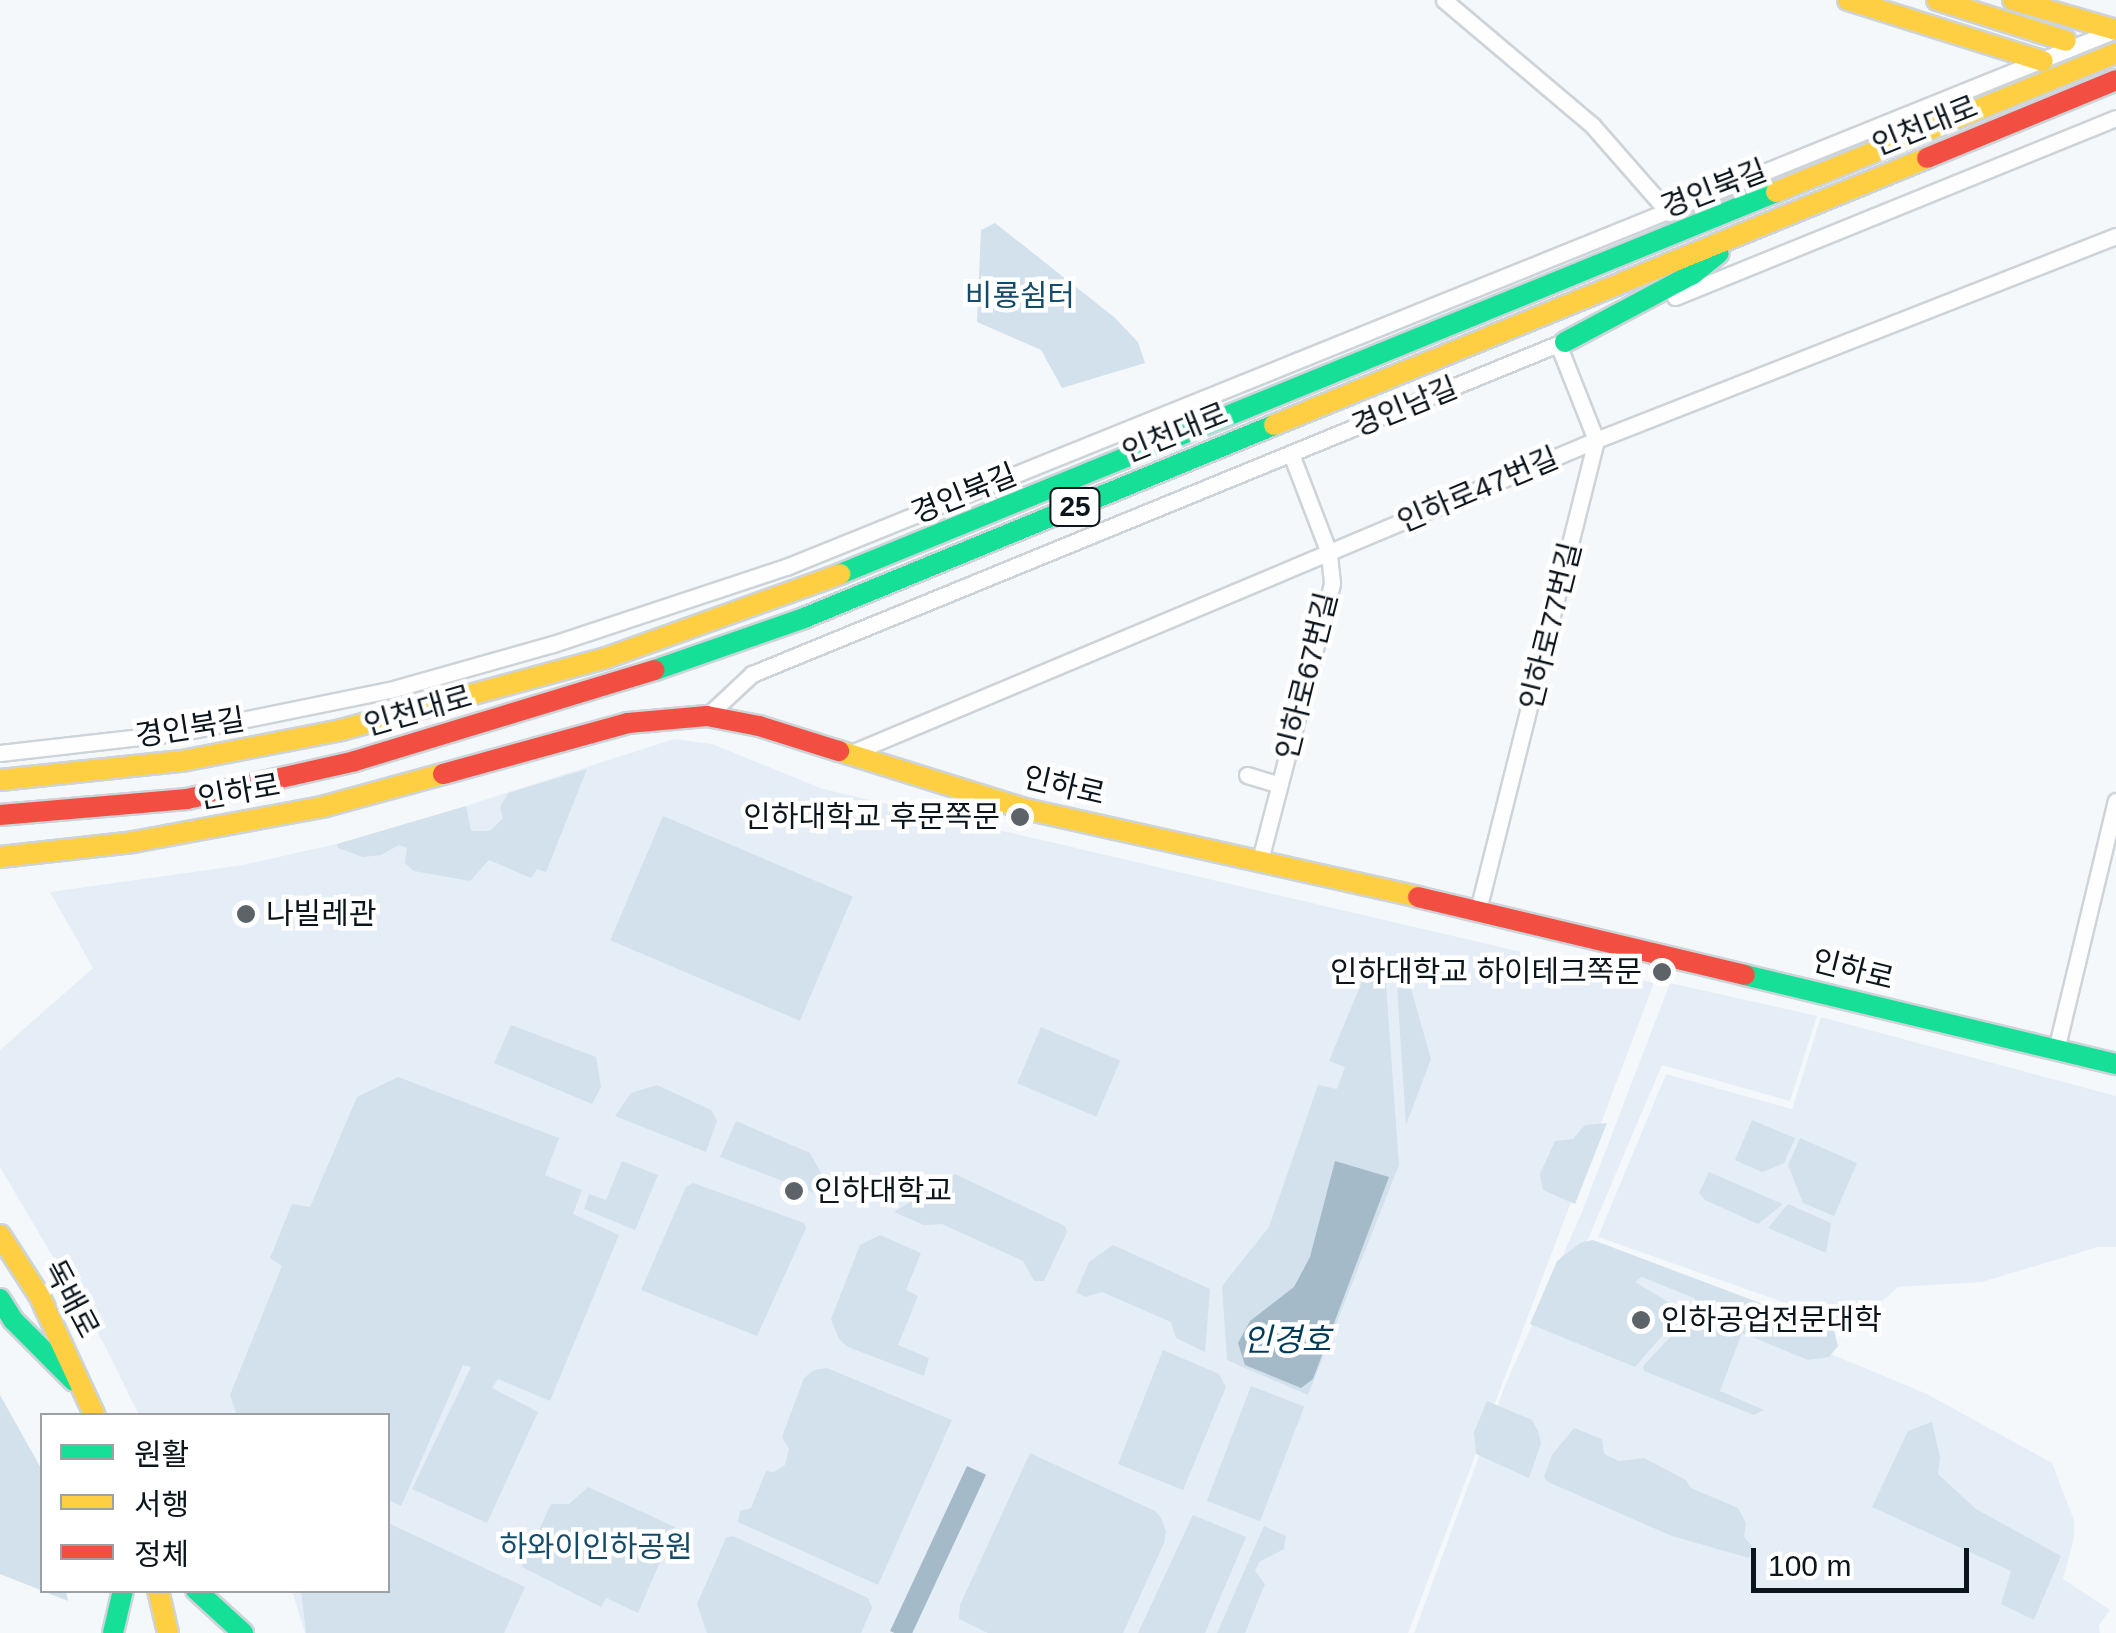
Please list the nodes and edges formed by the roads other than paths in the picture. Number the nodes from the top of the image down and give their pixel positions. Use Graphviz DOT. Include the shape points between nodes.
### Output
graph roads {
  1 [pos="1444,0"];
  2 [pos="1848,0"];
  3 [pos="1937,0"];
  4 [pos="2013,0"];
  5 [pos="2116,30"];
  6 [pos="2066,41"];
  7 [pos="2116,52"];
  8 [pos="2043,61"];
  9 [pos="2116,80"];
  10 [pos="2116,118"];
  11 [pos="1667,212"];
  12 [pos="1743,233"];
  13 [pos="2116,236"];
  14 [pos="1562,343"];
  15 [pos="1596,440"];
  16 [pos="1291,454"];
  17 [pos="1328,552"];
  18 [pos="707,716"];
  19 [pos="0,753"];
  20 [pos="845,756"];
  21 [pos="1246,775"];
  22 [pos="0,780"];
  23 [pos="1280,785"];
  24 [pos="2116,801"];
  25 [pos="0,815"];
  26 [pos="0,857"];
  27 [pos="1260,860"];
  28 [pos="1478,910"];
  29 [pos="2056,1050"];
  30 [pos="2116,1064"];
  31 [pos="0,1234"];
  32 [pos="0,1299"];
  33 [pos="86,1393"];
  34 [pos="93,1413"];
  35 [pos="122,1593"];
  36 [pos="159,1593"];
  37 [pos="199,1593"];
  38 [pos="113,1633"];
  39 [pos="168,1633"];
  40 [pos="243,1633"];
  1 -- 11 [label="street" via="1592,125"];
  2 -- 8 [label="main road"];
  3 -- 6 [label="main road"];
  4 -- 5 [label="main road"];
  5 -- 8 [label="street, 경인북길"];
  7 -- 22 [label="main road, 인천대로 / 25" via="798,592 472,698 341,730 182,761"];
  8 -- 11 [label="street, 경인북길"];
  9 -- 12 [label="main road, 인천대로 / 25"];
  10 -- 14 [label="street, 경인남길"];
  11 -- 19 [label="street, 경인북길" via="786,567 554,644 390,690 183,732"];
  12 -- 14 [label="main road" via="1693,274"];
  12 -- 25 [label="main road, 인천대로 / 25" via="804,618 616,684 355,761 187,799"];
  13 -- 15 [label="street, 인하로47번길"];
  14 -- 15 [label="street"];
  14 -- 16 [label="street, 경인남길"];
  15 -- 17 [label="street, 인하로47번길"];
  15 -- 28 [label="street, 인하로77번길"];
  16 -- 17 [label="street, 인하로67번길"];
  16 -- 18 [label="street, 경인남길" via="752,674"];
  17 -- 20 [label="street, 인하로47번길"];
  17 -- 23 [label="street, 인하로67번길" via="1332,583"];
  18 -- 20 [label="main road, 인하로"];
  18 -- 26 [label="main road, 인하로" via="628,722 322,807 133,842"];
  20 -- 27 [label="main road, 인하로" via="1025,808"];
  21 -- 23 [label="street, 인하로67번길"];
  23 -- 27 [label="street, 인하로67번길"];
  24 -- 29 [label="street"];
  27 -- 28 [label="main road, 인하로"];
  28 -- 29 [label="main road, 인하로"];
  29 -- 30 [label="main road, 인하로"];
  31 -- 33 [label="main road, 독배로"];
  32 -- 33 [label="main road, 독배로"];
  33 -- 34 [label="main road, 독배로"];
  35 -- 38 [label="main road"];
  36 -- 39 [label="main road"];
  37 -- 40 [label="main road"];
}
